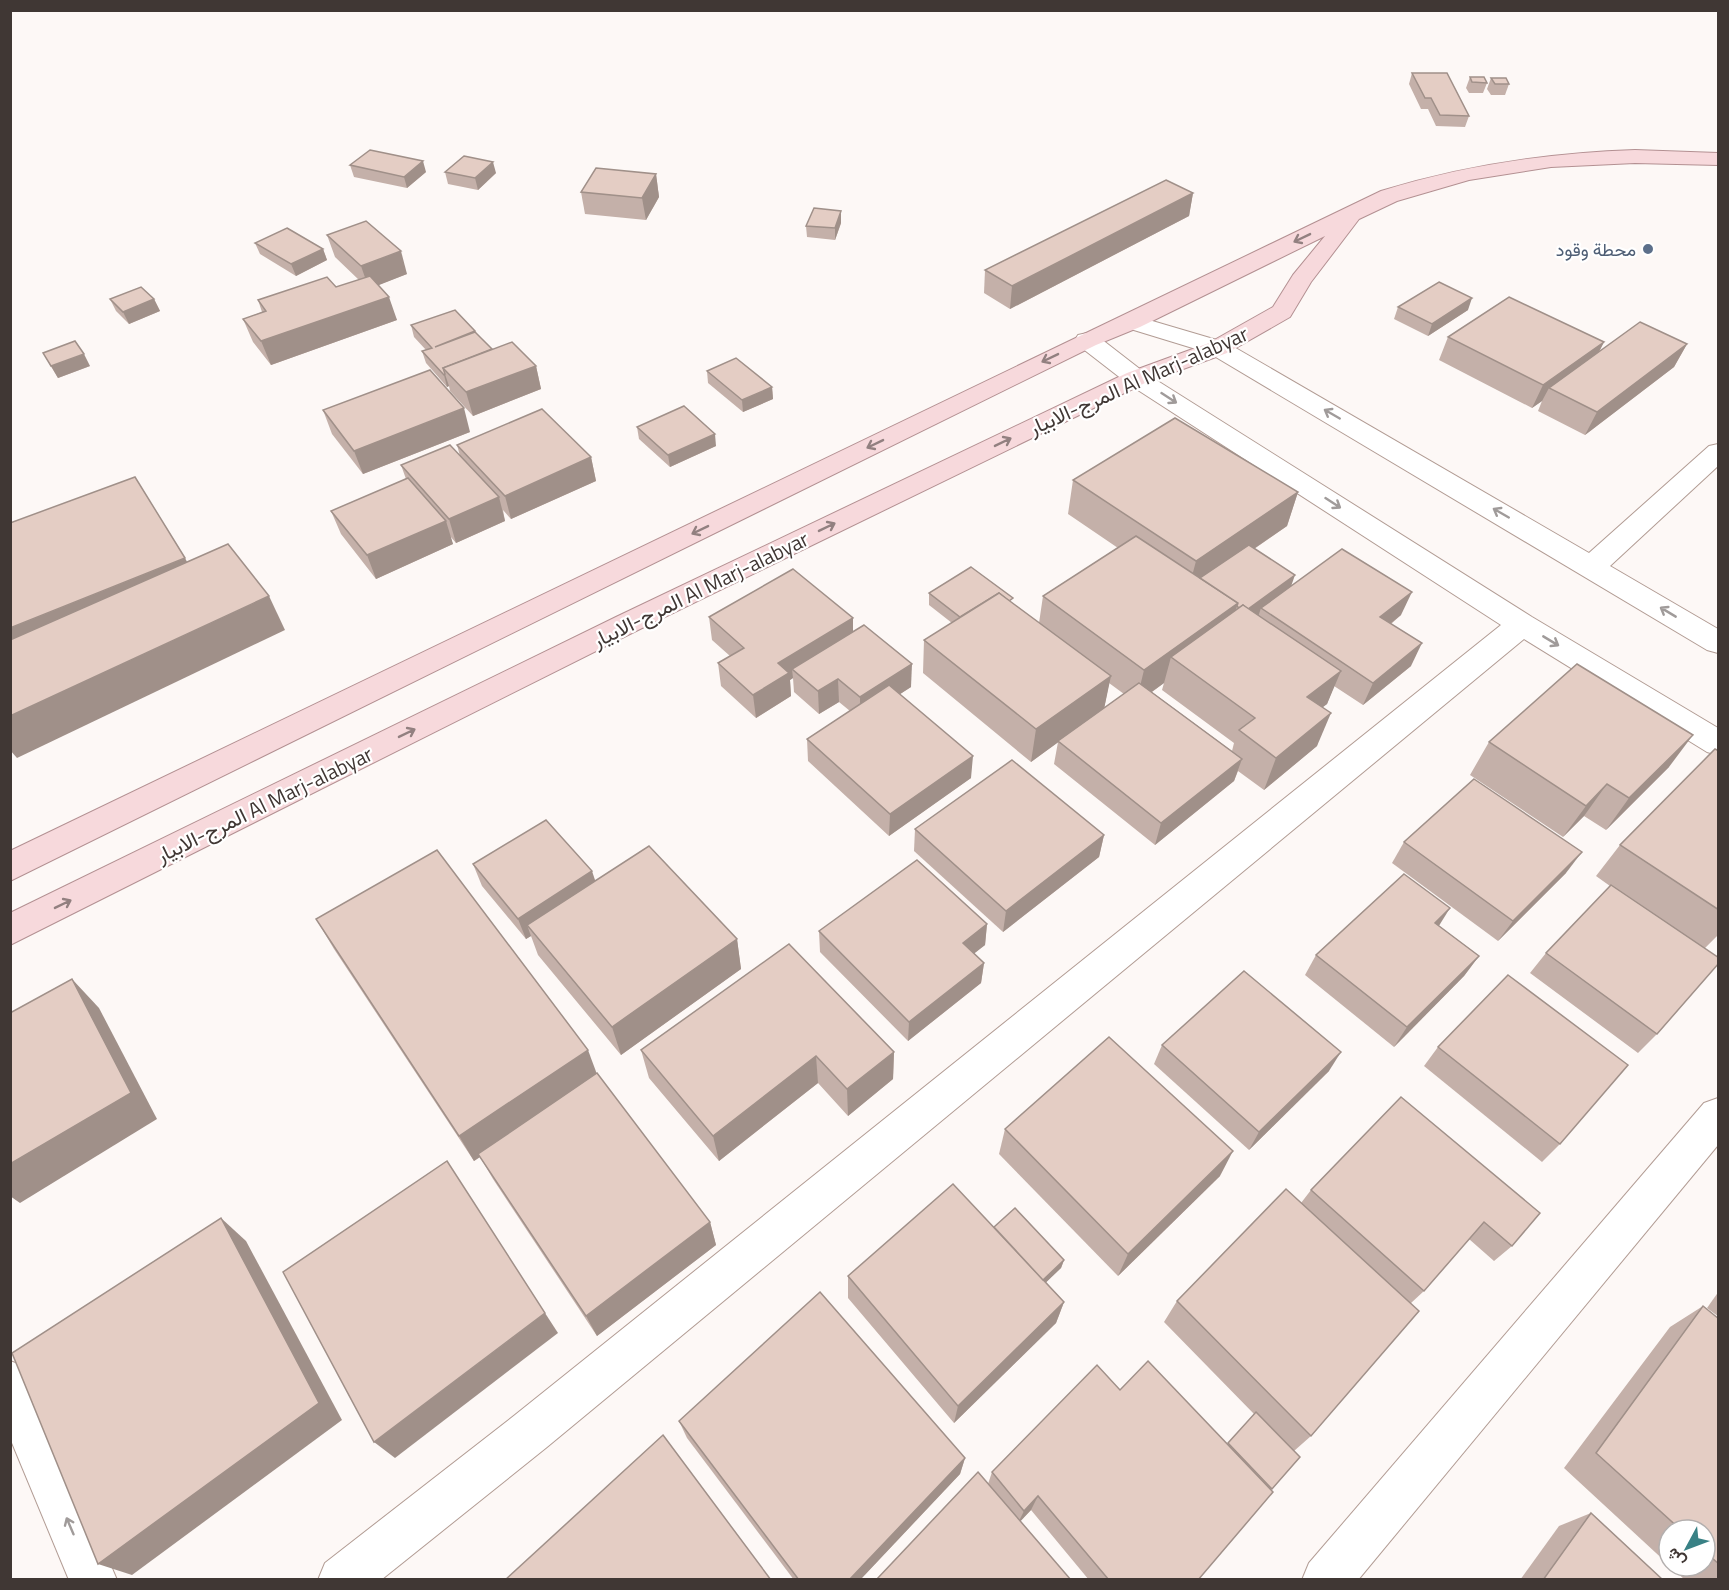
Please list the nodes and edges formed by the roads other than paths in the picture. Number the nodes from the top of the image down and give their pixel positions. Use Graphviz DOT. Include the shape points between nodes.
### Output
graph roads {
  1 [pos="1719,159"];
  2 [pos="1355,213"];
  3 [pos="1132,322"];
  4 [pos="1087,340"];
  5 [pos="1218,348"];
  6 [pos="1136,378"];
  7 [pos="1719,452"];
  8 [pos="1592,566"];
  9 [pos="1522,624"];
  10 [pos="1719,642"];
  11 [pos="1719,743"];
  12 [pos="10,867"];
  13 [pos="10,930"];
  14 [pos="1719,1116"];
  15 [pos="10,1383"];
  16 [pos="21,1445"];
  17 [pos="93,1580"];
  18 [pos="342,1580"];
  19 [pos="1326,1580"];
  1 -- 2 [label="main road, المرج-الابيار Al Marj-alabyar" via="1610,158 1533,163 1429,181"];
  2 -- 3 [label="main road, المرج-الابيار Al Marj-alabyar, one-way"];
  2 -- 5 [label="main road, المرج-الابيار Al Marj-alabyar" via="1301,280 1282,312"];
  3 -- 4 [label="main road, المرج-الابيار Al Marj-alabyar"];
  3 -- 5 [label="street"];
  4 -- 6 [label="street"];
  4 -- 12 [label="main road, المرج-الابيار Al Marj-alabyar, one-way"];
  5 -- 6 [label="main road, المرج-الابيار Al Marj-alabyar"];
  8 -- 5 [label="street, one-way"];
  6 -- 9 [label="street, one-way"];
  13 -- 6 [label="main road, المرج-الابيار Al Marj-alabyar, one-way" via="626,624"];
  7 -- 8 [label="street"];
  10 -- 8 [label="street, one-way"];
  9 -- 11 [label="street, one-way"];
  9 -- 18 [label="street" via="531,1431"];
  14 -- 19 [label="street"];
  15 -- 16 [label="street"];
  17 -- 16 [label="street, one-way"];
}
